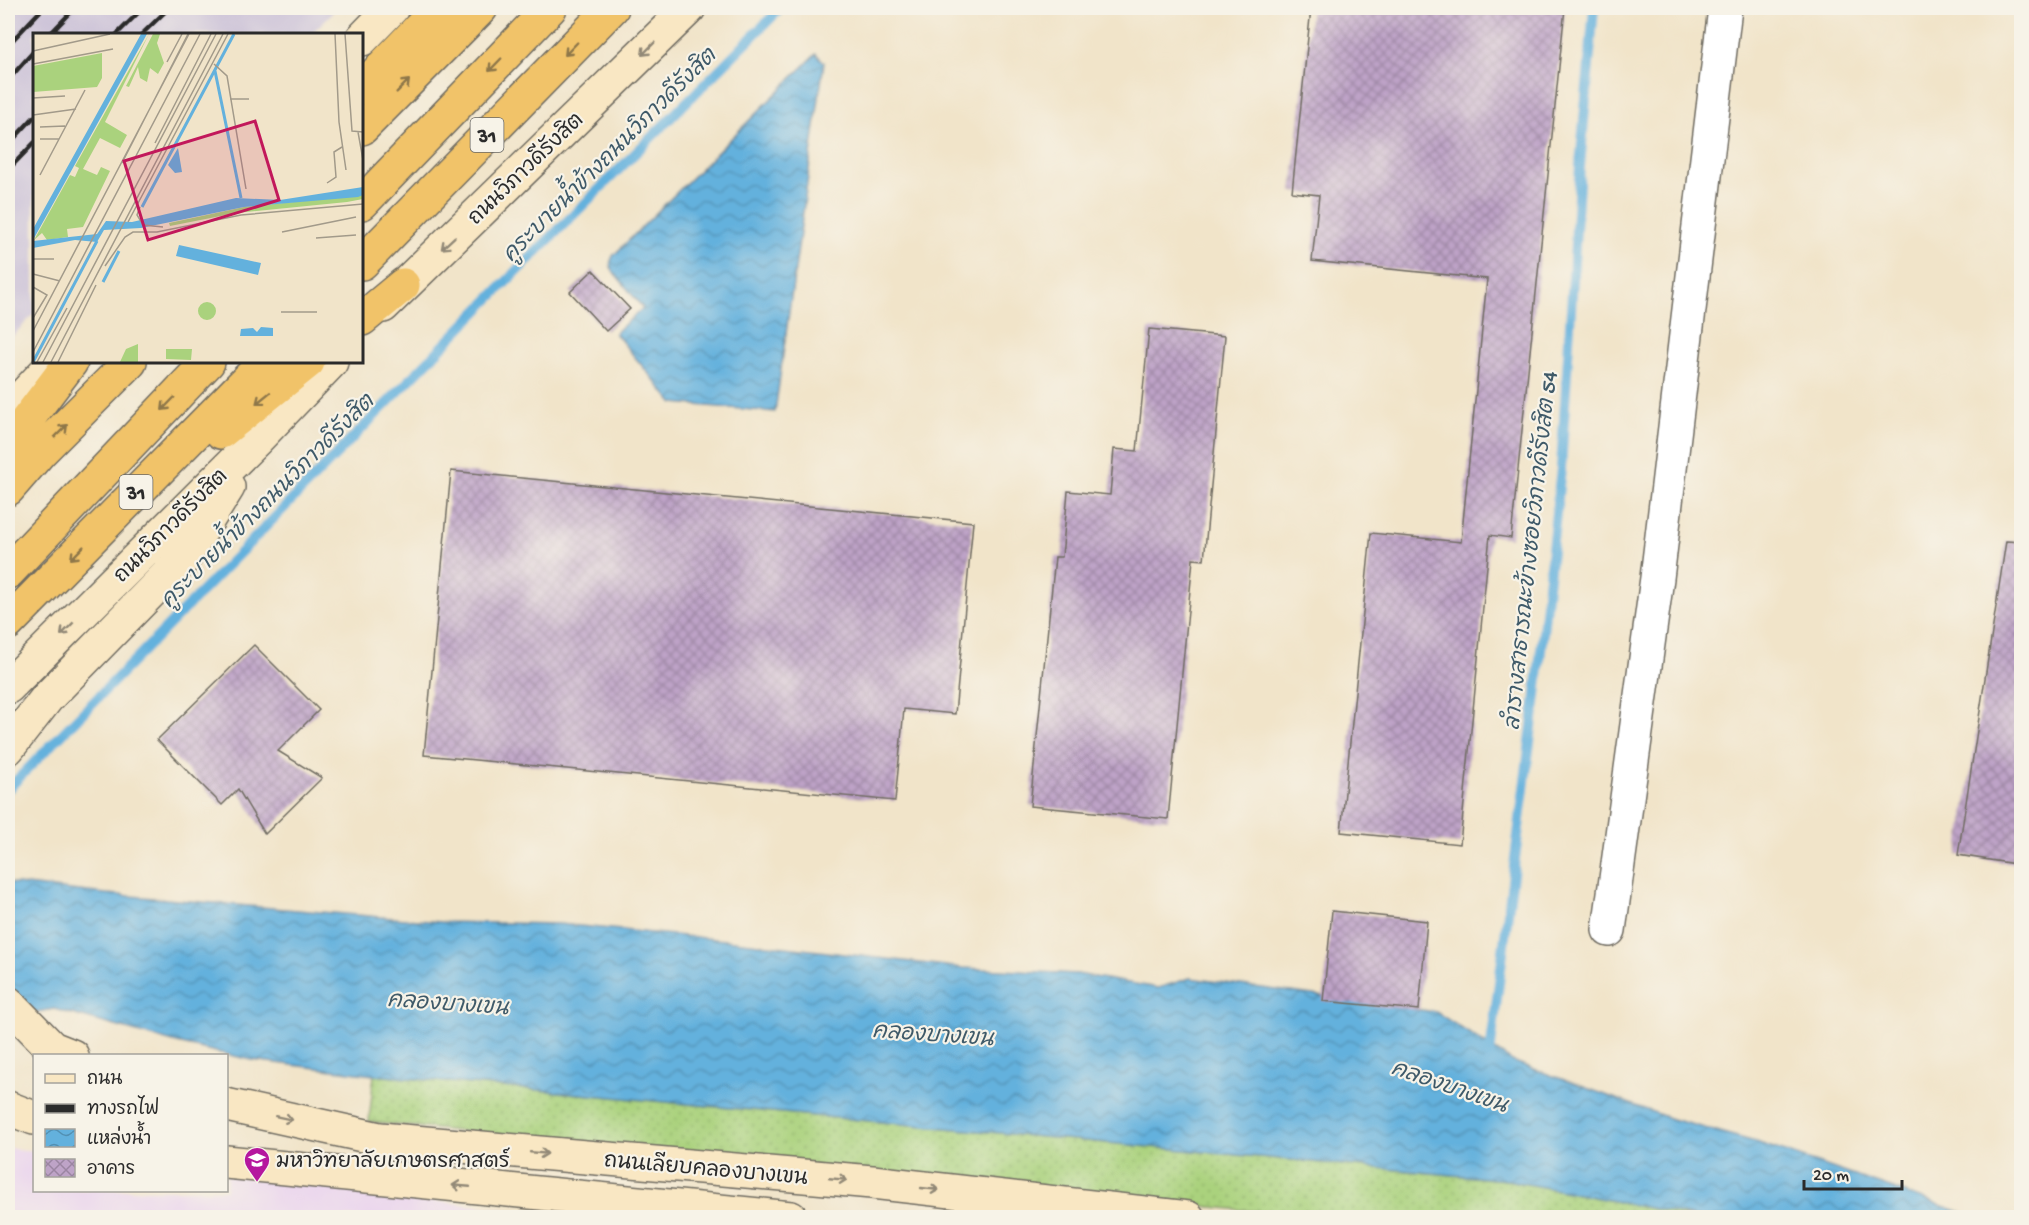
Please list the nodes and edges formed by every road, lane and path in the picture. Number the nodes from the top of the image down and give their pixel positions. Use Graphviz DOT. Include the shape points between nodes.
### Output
graph roads {
  1 [pos="392,8"];
  2 [pos="439,8"];
  3 [pos="481,8"];
  4 [pos="550,8"];
  5 [pos="612,8"];
  6 [pos="689,8"];
  7 [pos="1725,8"];
  8 [pos="363,38"];
  9 [pos="363,87"];
  10 [pos="363,127"];
  11 [pos="363,202"];
  12 [pos="363,262"];
  13 [pos="403,285"];
  14 [pos="363,318"];
  15 [pos="363,328"];
  16 [pos="54,363"];
  17 [pos="70,363"];
  18 [pos="98,363"];
  19 [pos="129,363"];
  20 [pos="207,363"];
  21 [pos="264,363"];
  22 [pos="307,363"];
  23 [pos="330,363"];
  24 [pos="8,412"];
  25 [pos="257,439"];
  26 [pos="8,445"];
  27 [pos="8,456"];
  28 [pos="8,489"];
  29 [pos="102,527"];
  30 [pos="8,572"];
  31 [pos="8,623"];
  32 [pos="8,687"];
  33 [pos="8,748"];
  34 [pos="1609,930"];
  35 [pos="8,1003"];
  36 [pos="67,1054"];
  37 [pos="228,1105"];
  38 [pos="8,1108"];
  39 [pos="33,1119"];
  40 [pos="228,1162"];
  41 [pos="791,1218"];
  42 [pos="1188,1218"];
  1 -- 8 [label="main road"];
  2 -- 9 [label="highway"];
  10 -- 3 [label="highway, one-way"];
  4 -- 11 [label="highway, 31, one-way"];
  5 -- 12 [label="highway, 31, one-way"];
  6 -- 13 [label="main road, ถนนวิภาวดีรังสิต / 31, one-way"];
  7 -- 34 [label="street" via="1659,567"];
  13 -- 14 [label="highway"];
  13 -- 15 [label="main road, ถนนวิภาวดีรังสิต / 31"];
  16 -- 24 [label="main road"];
  17 -- 26 [label="highway"];
  18 -- 27 [label="highway"];
  28 -- 19 [label="highway, one-way"];
  20 -- 30 [label="highway, 31, one-way"];
  21 -- 29 [label="highway, 31"];
  22 -- 29 [label="highway, one-way"];
  23 -- 25 [label="main road, ถนนวิภาวดีรังสิต / 31"];
  25 -- 32 [label="main road, ถนนวิภาวดีรังสิต / 31, one-way"];
  25 -- 33 [label="main road" via="184,558 47,698"];
  29 -- 31 [label="highway, 31, one-way"];
  35 -- 36 [label="main road" via="51,1048"];
  37 -- 42 [label="main road, ถนนเลียบคลองบางเขน, one-way" via="380,1138 872,1182"];
  38 -- 39 [label="main road"];
  41 -- 40 [label="main road, ถนนเลียบคลองบางเขน, one-way"];
}
